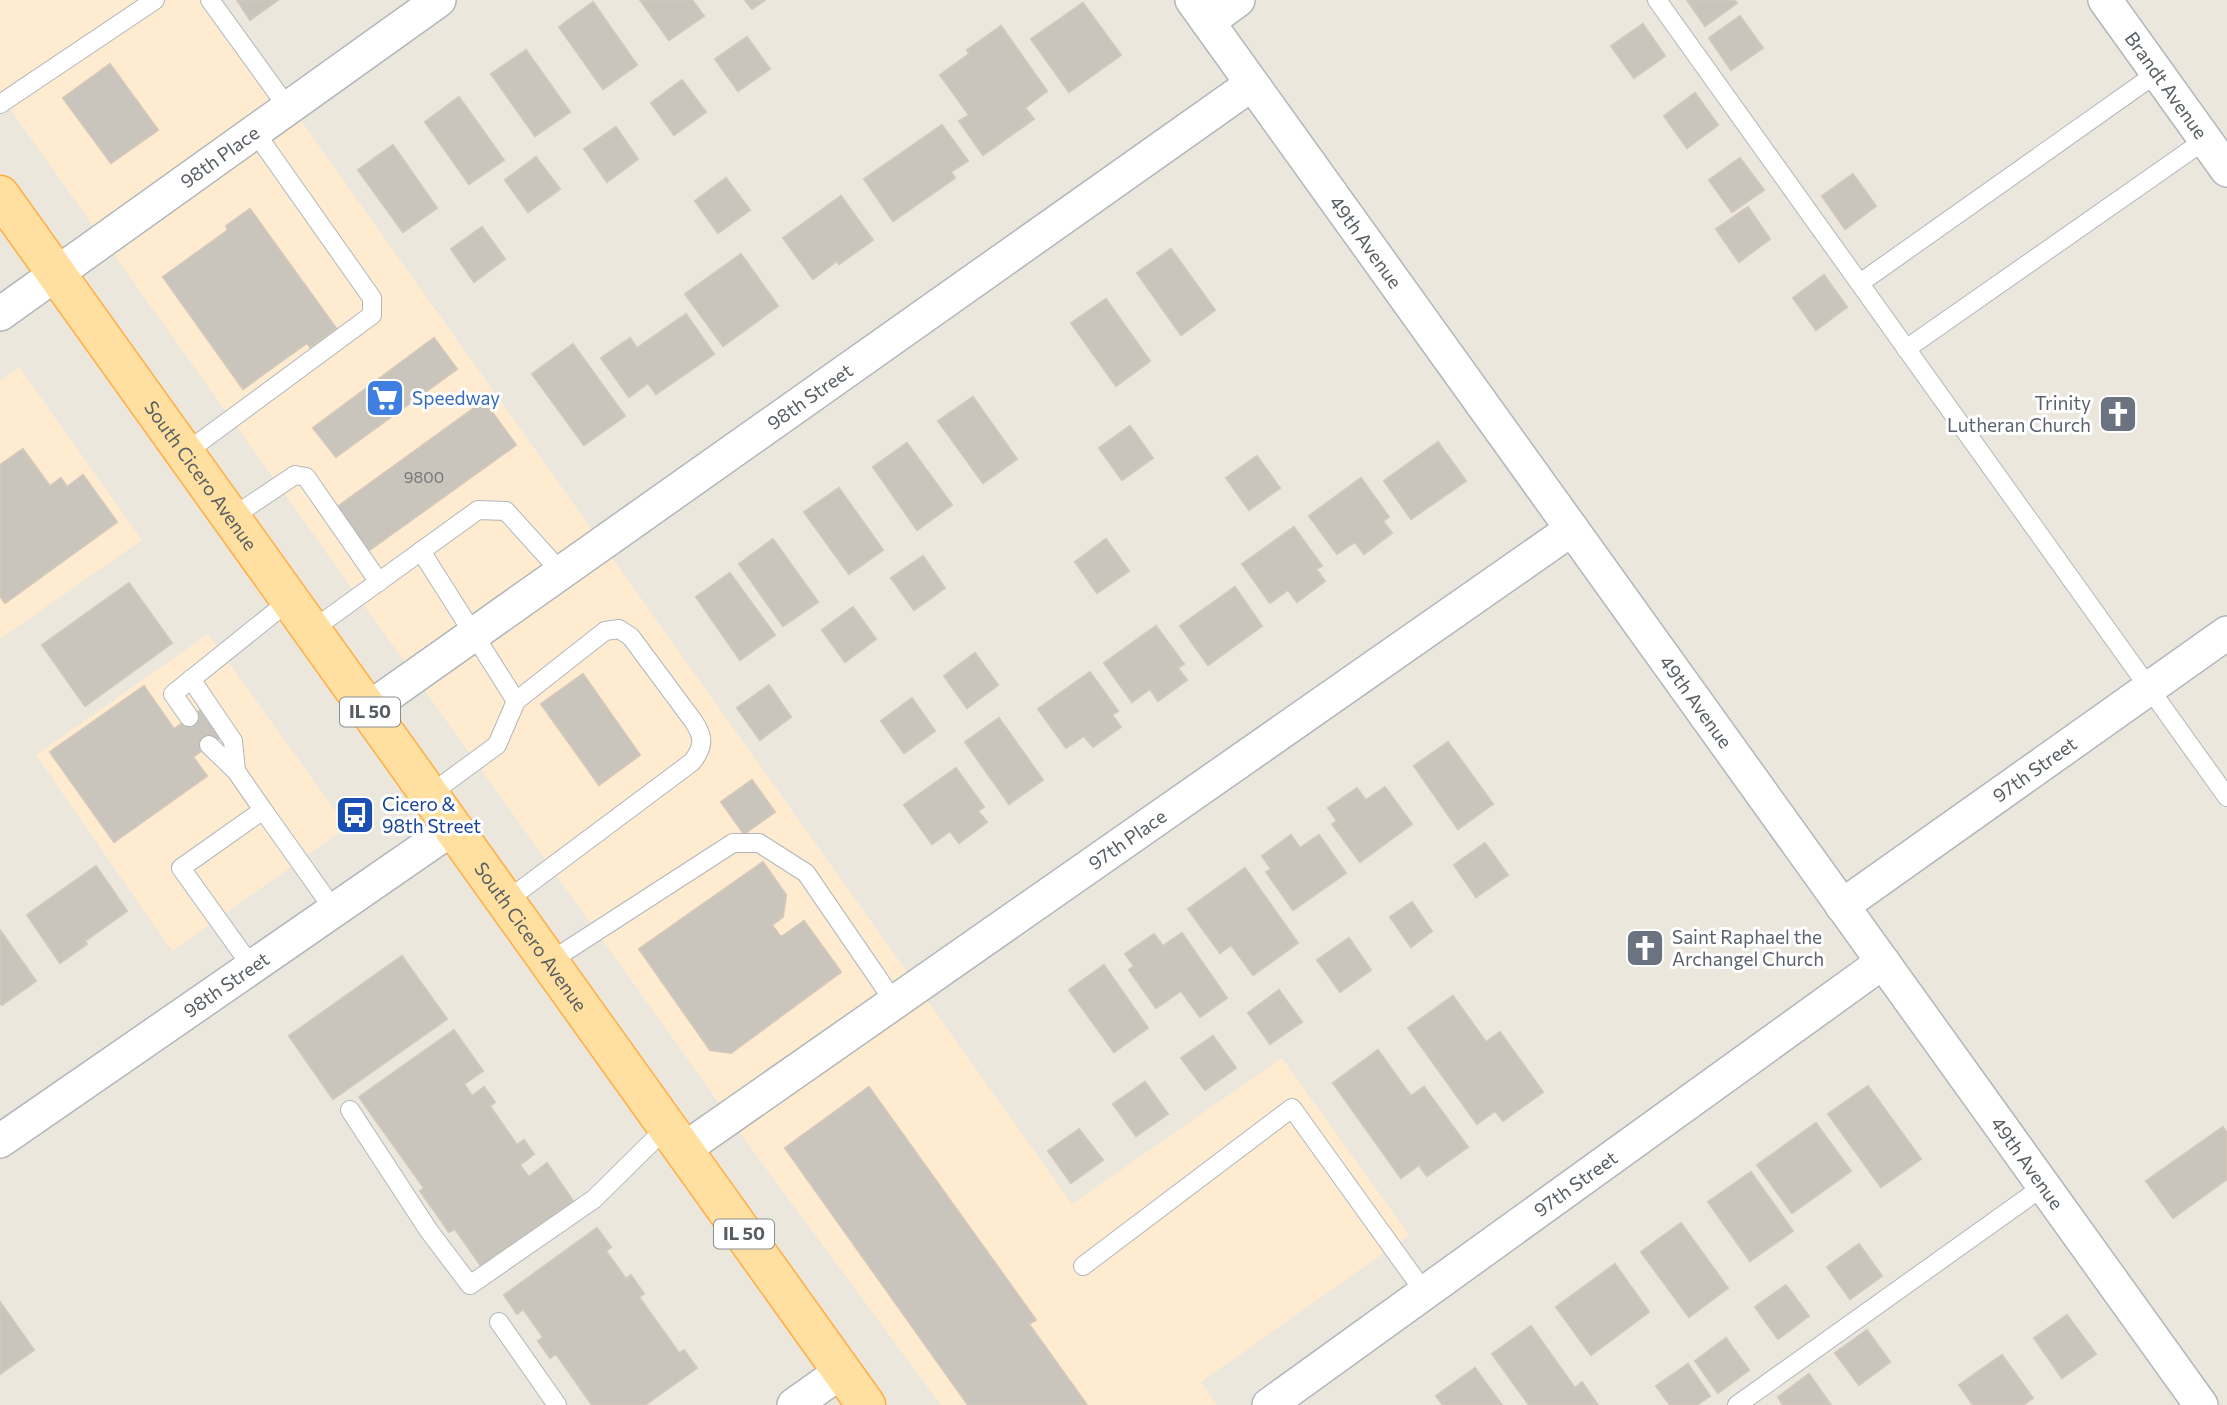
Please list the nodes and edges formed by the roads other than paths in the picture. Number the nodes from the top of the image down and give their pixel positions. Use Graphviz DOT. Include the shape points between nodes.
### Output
graph roads {
  1 [pos="155,0"];
  2 [pos="211,0"];
  3 [pos="439,0"];
  4 [pos="1238,0"];
  5 [pos="1657,0"];
  6 [pos="2105,0"];
  7 [pos="1200,11"];
  8 [pos="2157,73"];
  9 [pos="1252,84"];
  10 [pos="0,104"];
  11 [pos="288,108"];
  12 [pos="255,132"];
  13 [pos="2205,140"];
  14 [pos="2227,170"];
  15 [pos="0,195"];
  16 [pos="57,274"];
  17 [pos="1860,283"];
  18 [pos="0,314"];
  19 [pos="1906,349"];
  20 [pos="185,453"];
  21 [pos="232,518"];
  22 [pos="1572,529"];
  23 [pos="421,551"];
  24 [pos="561,572"];
  25 [pos="379,582"];
  26 [pos="301,615"];
  27 [pos="474,633"];
  28 [pos="2227,633"];
  29 [pos="191,679"];
  30 [pos="2149,688"];
  31 [pos="516,701"];
  32 [pos="368,709"];
  33 [pos="189,717"];
  34 [pos="209,745"];
  35 [pos="236,771"];
  36 [pos="429,795"];
  37 [pos="2227,797"];
  38 [pos="263,810"];
  39 [pos="453,828"];
  40 [pos="506,901"];
  41 [pos="1842,906"];
  42 [pos="334,910"];
  43 [pos="549,962"];
  44 [pos="1883,962"];
  45 [pos="252,967"];
  46 [pos="895,1003"];
  47 [pos="350,1110"];
  48 [pos="675,1139"];
  49 [pos="0,1141"];
  50 [pos="2044,1186"];
  51 [pos="1083,1266"];
  52 [pos="1425,1293"];
  53 [pos="499,1322"];
  54 [pos="842,1371"];
  55 [pos="2199,1404"];
  56 [pos="557,1405"];
  57 [pos="794,1405"];
  58 [pos="866,1405"];
  59 [pos="1269,1405"];
  60 [pos="1737,1405"];
  1 -- 10 [label="lane"];
  2 -- 11 [label="lane"];
  3 -- 11 [label="street, 98th Place"];
  4 -- 7 [label="street"];
  5 -- 17 [label="lane"];
  6 -- 8 [label="street, Brandt Avenue"];
  7 -- 9 [label="street, 49th Avenue"];
  8 -- 13 [label="street, Brandt Avenue"];
  8 -- 17 [label="lane"];
  9 -- 22 [label="street, 49th Avenue"];
  9 -- 24 [label="street, 98th Street"];
  11 -- 12 [label="street, 98th Place"];
  12 -- 16 [label="street, 98th Place"];
  12 -- 20 [label="lane" via="372,298 372,315"];
  13 -- 14 [label="street, Brandt Avenue"];
  13 -- 19 [label="lane"];
  15 -- 16 [label="main road, South Cicero Avenue / IL 50"];
  16 -- 18 [label="street, 98th Place"];
  16 -- 20 [label="main road, South Cicero Avenue / IL 50"];
  17 -- 19 [label="lane"];
  19 -- 30 [label="lane"];
  20 -- 21 [label="main road, South Cicero Avenue / IL 50"];
  21 -- 25 [label="lane" via="295,475 306,477"];
  21 -- 26 [label="main road, South Cicero Avenue / IL 50"];
  22 -- 41 [label="street, 49th Avenue"];
  22 -- 46 [label="street, 97th Place"];
  23 -- 24 [label="lane" via="478,510 506,511"];
  23 -- 25 [label="lane"];
  23 -- 27 [label="lane"];
  24 -- 27 [label="street, 98th Street"];
  25 -- 26 [label="lane"];
  26 -- 29 [label="lane"];
  26 -- 32 [label="main road, South Cicero Avenue / IL 50"];
  27 -- 31 [label="lane"];
  27 -- 32 [label="street, 98th Street"];
  28 -- 30 [label="street, 97th Street"];
  29 -- 33 [label="lane" via="173,694"];
  29 -- 35 [label="lane" via="233,741"];
  30 -- 37 [label="lane"];
  30 -- 41 [label="street, 97th Street"];
  31 -- 36 [label="lane" via="497,745"];
  31 -- 40 [label="lane" via="605,631 619,629 631,638 703,735 701,750 692,762"];
  32 -- 36 [label="main road, South Cicero Avenue / IL 50"];
  34 -- 35 [label="lane"];
  35 -- 38 [label="lane"];
  36 -- 39 [label="main road, South Cicero Avenue / IL 50"];
  38 -- 42 [label="lane"];
  38 -- 45 [label="lane" via="181,868"];
  39 -- 40 [label="main road, South Cicero Avenue / IL 50"];
  39 -- 42 [label="street, 98th Street"];
  40 -- 43 [label="main road, South Cicero Avenue / IL 50"];
  41 -- 44 [label="street, 49th Avenue"];
  42 -- 45 [label="street, 98th Street"];
  43 -- 46 [label="lane" via="733,843 759,843 806,873"];
  43 -- 48 [label="main road, South Cicero Avenue / IL 50"];
  44 -- 50 [label="street, 49th Avenue"];
  44 -- 52 [label="street, 97th Street"];
  45 -- 49 [label="street, 98th Street"];
  46 -- 48 [label="street, 97th Place"];
  47 -- 48 [label="lane" via="470,1285"];
  48 -- 54 [label="main road, South Cicero Avenue / IL 50"];
  50 -- 55 [label="street, 49th Avenue"];
  50 -- 60 [label="lane"];
  51 -- 52 [label="lane" via="1292,1108"];
  52 -- 59 [label="street, 97th Street"];
  53 -- 56 [label="lane"];
  54 -- 57 [label="street"];
  54 -- 58 [label="main road, South Cicero Avenue / IL 50"];
}
